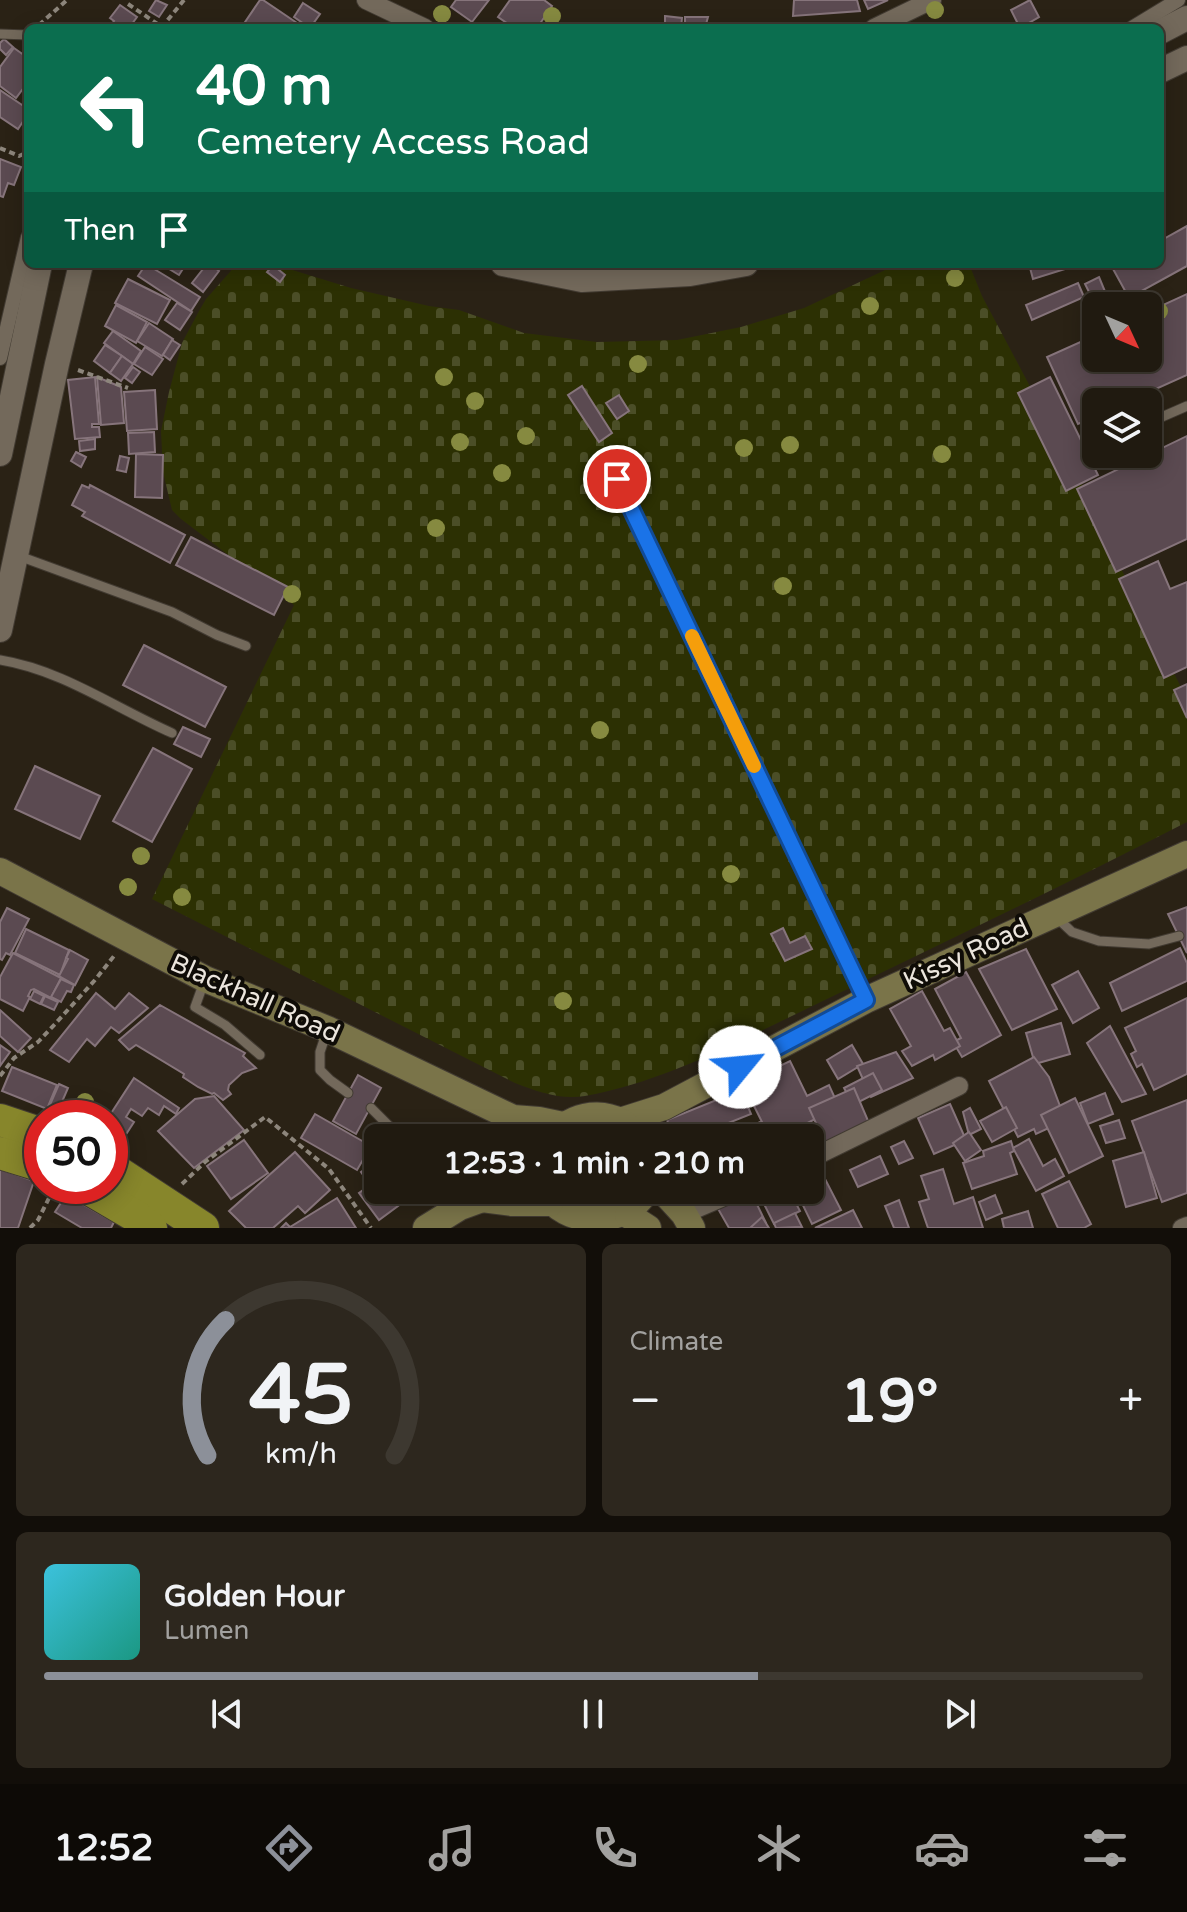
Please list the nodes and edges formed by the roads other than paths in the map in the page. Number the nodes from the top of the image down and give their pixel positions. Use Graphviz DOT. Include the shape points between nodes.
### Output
graph roads {
  1 [pos="366,0"];
  2 [pos="932,0"];
  3 [pos="1178,0"];
  4 [pos="1187,18"];
  5 [pos="417,24"];
  6 [pos="882,24"];
  7 [pos="1139,24"];
  8 [pos="1164,30"];
  9 [pos="0,34"];
  10 [pos="24,35"];
  11 [pos="1187,58"];
  12 [pos="1164,69"];
  13 [pos="24,254"];
  14 [pos="39,268"];
  15 [pos="80,268"];
  16 [pos="523,268"];
  17 [pos="724,268"];
  18 [pos="0,358"];
  19 [pos="1187,406"];
  20 [pos="1162,417"];
  21 [pos="0,454"];
  22 [pos="617,479"];
  23 [pos="16,555"];
  24 [pos="0,630"];
  25 [pos="246,646"];
  26 [pos="0,660"];
  27 [pos="172,733"];
  28 [pos="1187,854"];
  29 [pos="0,871"];
  30 [pos="1054,914"];
  31 [pos="1179,936"];
  32 [pos="205,979"];
  33 [pos="866,1000"];
  34 [pos="327,1029"];
  35 [pos="260,1055"];
  36 [pos="959,1086"];
  37 [pos="348,1093"];
  38 [pos="664,1107"];
  39 [pos="371,1108"];
  40 [pos="0,1120"];
  41 [pos="620,1121"];
  42 [pos="387,1124"];
  43 [pos="513,1124"];
  44 [pos="568,1124"];
  45 [pos="624,1124"];
  46 [pos="654,1124"];
  47 [pos="24,1128"];
  48 [pos="824,1152"];
  49 [pos="0,1153"];
  50 [pos="24,1160"];
  51 [pos="128,1185"];
  52 [pos="115,1204"];
  53 [pos="442,1204"];
  54 [pos="553,1204"];
  55 [pos="674,1204"];
  56 [pos="717,1204"];
  57 [pos="158,1215"];
  58 [pos="688,1221"];
  59 [pos="638,1222"];
  60 [pos="203,1228"];
  61 [pos="426,1228"];
  1 -- 5 [label="street"];
  2 -- 6 [label="street"];
  3 -- 7 [label="street"];
  4 -- 8 [label="street"];
  9 -- 10 [label="lane"];
  11 -- 12 [label="street"];
  13 -- 18 [label="street"];
  14 -- 21 [label="street"];
  15 -- 23 [label="street"];
  16 -- 17 [label="street" via="582,280"];
  19 -- 20 [label="lane"];
  22 -- 33 [label="lane"];
  23 -- 24 [label="street"];
  23 -- 25 [label="lane" via="172,612"];
  26 -- 27 [label="lane" via="79,686"];
  28 -- 30 [label="main road, Kissy Road"];
  29 -- 32 [label="main road, Blackhall Road"];
  30 -- 31 [label="lane" via="1072,932 1099,941 1149,944"];
  30 -- 33 [label="main road, Kissy Road"];
  32 -- 34 [label="main road, Blackhall Road"];
  32 -- 35 [label="lane" via="195,1007"];
  33 -- 38 [label="main road, Kissy Road"];
  34 -- 37 [label="lane" via="320,1070"];
  34 -- 43 [label="main road, Blackhall Road"];
  36 -- 48 [label="street"];
  38 -- 41 [label="main road, Kissy Road"];
  38 -- 46 [label="main road"];
  39 -- 42 [label="lane"];
  40 -- 47 [label="highway"];
  41 -- 44 [label="main road" via="591,1115"];
  41 -- 45 [label="main road"];
  49 -- 50 [label="highway"];
  51 -- 57 [label="highway"];
  52 -- 57 [label="highway" via="137,1217"];
  53 -- 61 [label="main road"];
  54 -- 59 [label="main road" via="580,1224"];
  55 -- 58 [label="main road"];
  56 -- 58 [label="street"];
  57 -- 60 [label="highway"];
}
